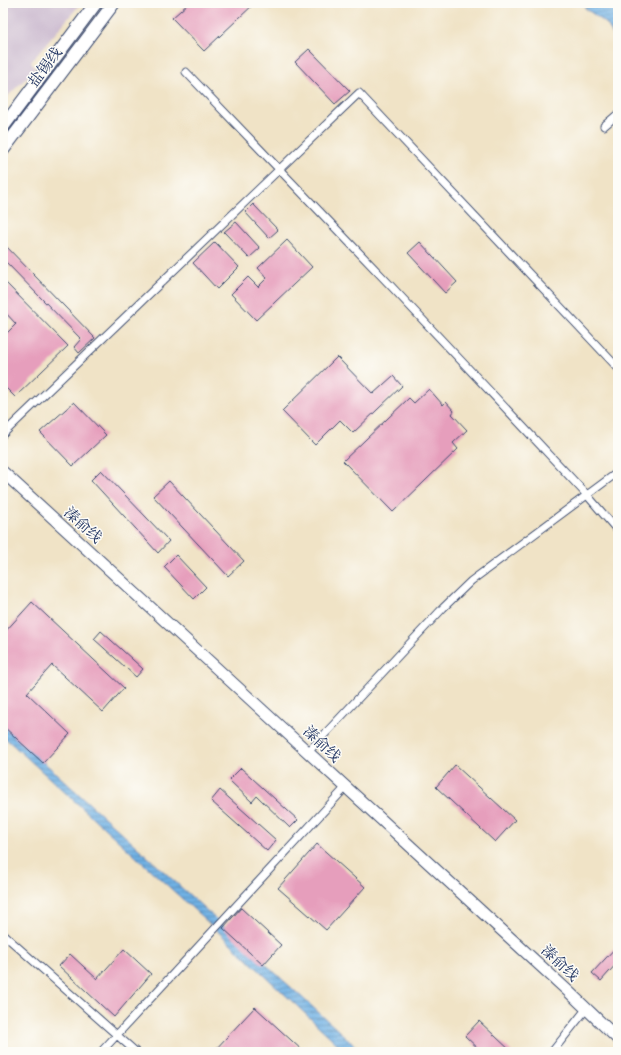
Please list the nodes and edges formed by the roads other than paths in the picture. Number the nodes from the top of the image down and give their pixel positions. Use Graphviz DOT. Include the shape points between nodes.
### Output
graph roads {
  1 [pos="96,3"];
  2 [pos="114,3"];
  3 [pos="186,72"];
  4 [pos="618,114"];
  5 [pos="604,126"];
  6 [pos="3,127"];
  7 [pos="3,150"];
  8 [pos="278,170"];
  9 [pos="618,368"];
  10 [pos="3,434"];
  11 [pos="3,472"];
  12 [pos="618,472"];
  13 [pos="587,495"];
  14 [pos="618,531"];
  15 [pos="308,752"];
  16 [pos="346,787"];
  17 [pos="3,934"];
  18 [pos="587,1008"];
  19 [pos="116,1035"];
  20 [pos="618,1039"];
  21 [pos="101,1052"];
  22 [pos="136,1052"];
  23 [pos="552,1052"];
  1 -- 6 [label="main road, 盐锡线"];
  2 -- 7 [label="main road, 盐锡线"];
  3 -- 8 [label="street"];
  4 -- 5 [label="street"];
  8 -- 9 [label="street" via="359,93"];
  8 -- 10 [label="street"];
  8 -- 13 [label="street"];
  11 -- 15 [label="main road, 溱俞线"];
  12 -- 13 [label="street"];
  13 -- 14 [label="street"];
  13 -- 15 [label="street" via="471,582 442,608"];
  15 -- 16 [label="main road, 溱俞线"];
  16 -- 18 [label="main road, 溱俞线"];
  16 -- 19 [label="street"];
  17 -- 19 [label="street"];
  18 -- 20 [label="main road, 溱俞线"];
  18 -- 23 [label="street"];
  19 -- 21 [label="street"];
  19 -- 22 [label="street"];
}
